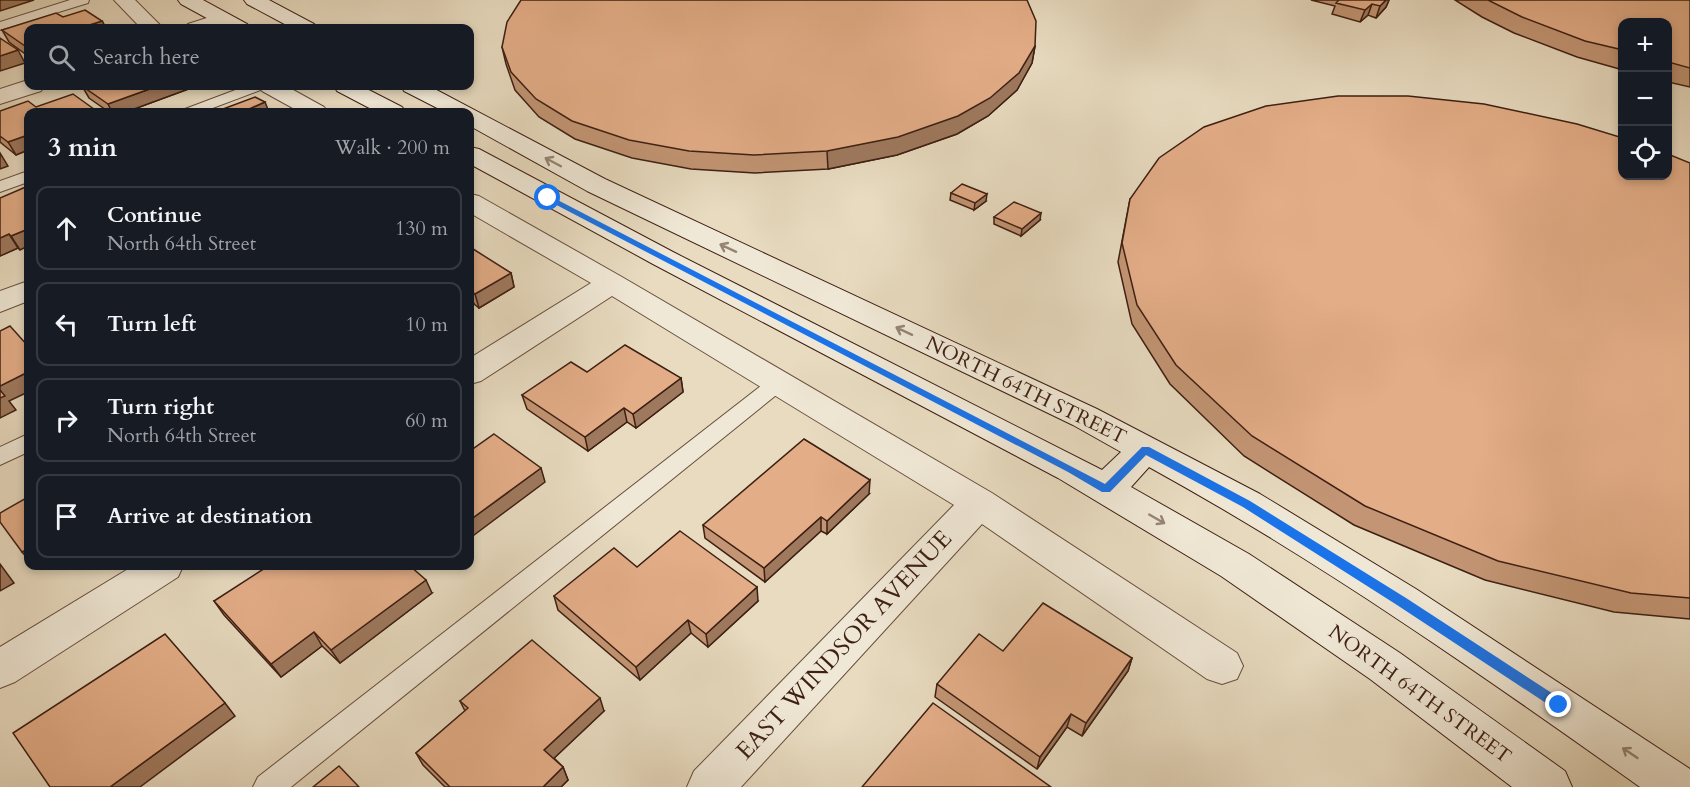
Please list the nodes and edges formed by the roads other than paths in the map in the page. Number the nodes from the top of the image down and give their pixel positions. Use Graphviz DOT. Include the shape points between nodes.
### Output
graph roads {
  1 [pos="83,0"];
  2 [pos="124,0"];
  3 [pos="189,0"];
  4 [pos="262,1"];
  5 [pos="148,24"];
  6 [pos="231,24"];
  7 [pos="300,24"];
  8 [pos="0,26"];
  9 [pos="24,89"];
  10 [pos="248,90"];
  11 [pos="277,90"];
  12 [pos="353,90"];
  13 [pos="420,90"];
  14 [pos="0,97"];
  15 [pos="200,108"];
  16 [pos="309,108"];
  17 [pos="386,108"];
  18 [pos="454,108"];
  19 [pos="474,119"];
  20 [pos="474,156"];
  21 [pos="24,178"];
  22 [pos="0,187"];
  23 [pos="474,207"];
  24 [pos="612,284"];
  25 [pos="24,292"];
  26 [pos="0,303"];
  27 [pos="474,370"];
  28 [pos="778,383"];
  29 [pos="24,444"];
  30 [pos="1145,450"];
  31 [pos="0,457"];
  32 [pos="1106,489"];
  33 [pos="979,503"];
  34 [pos="158,570"];
  35 [pos="1222,666"];
  36 [pos="0,669"];
  37 [pos="268,787"];
  38 [pos="710,787"];
  39 [pos="1549,787"];
  40 [pos="1678,787"];
  1 -- 8 [label="lane"];
  2 -- 5 [label="main road"];
  3 -- 6 [label="main road"];
  4 -- 6 [label="main road"];
  4 -- 7 [label="main road"];
  9 -- 14 [label="main road"];
  10 -- 15 [label="lane"];
  11 -- 16 [label="main road"];
  12 -- 17 [label="main road"];
  13 -- 18 [label="main road"];
  30 -- 19 [label="main road, NORTH 64TH STREET, one-way" via="1074,412 596,185"];
  20 -- 32 [label="main road, NORTH 64TH STREET"];
  21 -- 22 [label="lane"];
  23 -- 24 [label="main road"];
  24 -- 27 [label="main road"];
  24 -- 28 [label="main road"];
  25 -- 26 [label="main road"];
  28 -- 33 [label="main road"];
  28 -- 37 [label="lane"];
  29 -- 31 [label="lane"];
  30 -- 32 [label="main road"];
  40 -- 30 [label="main road, NORTH 64TH STREET, one-way" via="1402,601 1246,504"];
  32 -- 39 [label="main road, NORTH 64TH STREET, one-way" via="1235,565 1310,615"];
  33 -- 35 [label="main road"];
  33 -- 38 [label="main road, EAST WINDSOR AVENUE"];
  34 -- 36 [label="main road"];
}
